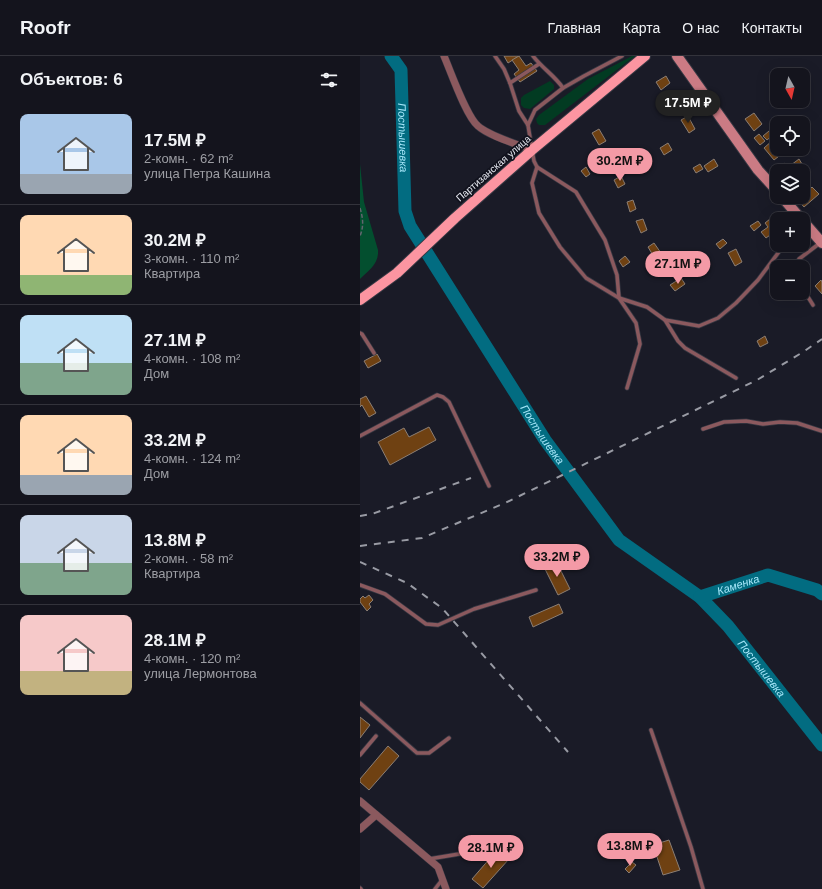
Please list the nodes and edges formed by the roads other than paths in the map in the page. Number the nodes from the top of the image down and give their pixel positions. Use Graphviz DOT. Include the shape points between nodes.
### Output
graph roads {
  1 [pos="444,56"];
  2 [pos="495,56"];
  3 [pos="533,56"];
  4 [pos="622,56"];
  5 [pos="645,56"];
  6 [pos="677,56"];
  7 [pos="539,64"];
  8 [pos="510,83"];
  9 [pos="563,88"];
  10 [pos="528,125"];
  11 [pos="532,150"];
  12 [pos="537,167"];
  13 [pos="770,183"];
  14 [pos="788,204"];
  15 [pos="794,212"];
  16 [pos="810,230"];
  17 [pos="821,243"];
  18 [pos="779,252"];
  19 [pos="798,260"];
  20 [pos="619,298"];
  21 [pos="360,300"];
  22 [pos="810,300"];
  23 [pos="813,305"];
  24 [pos="665,320"];
  25 [pos="360,333"];
  26 [pos="374,353"];
  27 [pos="736,378"];
  28 [pos="627,388"];
  29 [pos="703,429"];
  30 [pos="822,431"];
  31 [pos="360,436"];
  32 [pos="490,486"];
  33 [pos="360,585"];
  34 [pos="536,590"];
  35 [pos="360,703"];
  36 [pos="651,730"];
  37 [pos="376,736"];
  38 [pos="449,738"];
  39 [pos="360,756"];
  40 [pos="360,801"];
  41 [pos="376,815"];
  42 [pos="360,829"];
  43 [pos="489,849"];
  44 [pos="428,859"];
  45 [pos="443,879"];
  46 [pos="435,889"];
  47 [pos="446,889"];
  48 [pos="703,889"];
  1 -- 11 [label="street" via="477,126"];
  2 -- 8 [label="lane"];
  3 -- 7 [label="lane"];
  4 -- 9 [label="lane"];
  5 -- 11 [label="main road, Партизанская улица"];
  6 -- 13 [label="main road"];
  7 -- 8 [label="lane"];
  7 -- 9 [label="lane"];
  8 -- 10 [label="lane" via="518,111"];
  9 -- 10 [label="lane" via="536,110"];
  10 -- 11 [label="lane"];
  11 -- 12 [label="lane"];
  11 -- 21 [label="main road, Партизанская улица" via="397,273"];
  12 -- 20 [label="lane" via="576,192 605,240 617,275"];
  12 -- 20 [label="lane" via="532,183 538,213 560,247 586,278"];
  14 -- 15 [label="main road"];
  16 -- 17 [label="main road"];
  17 -- 19 [label="lane"];
  18 -- 24 [label="lane" via="741,299 718,318 699,326"];
  20 -- 24 [label="lane" via="647,307"];
  20 -- 28 [label="lane" via="636,322 640,344"];
  22 -- 23 [label="lane"];
  24 -- 27 [label="lane" via="684,348"];
  25 -- 26 [label="lane"];
  29 -- 30 [label="lane" via="724,422 746,421 763,424 797,423"];
  31 -- 32 [label="lane" via="437,396 443,397 449,402"];
  33 -- 34 [label="lane" via="385,594 426,624 432,625"];
  35 -- 38 [label="lane" via="417,753 429,753"];
  36 -- 48 [label="lane"];
  37 -- 39 [label="lane"];
  40 -- 41 [label="street"];
  41 -- 42 [label="street"];
  41 -- 44 [label="street"];
  43 -- 44 [label="lane"];
  44 -- 45 [label="street" via="438,867"];
  45 -- 46 [label="lane"];
  45 -- 47 [label="street"];
}
